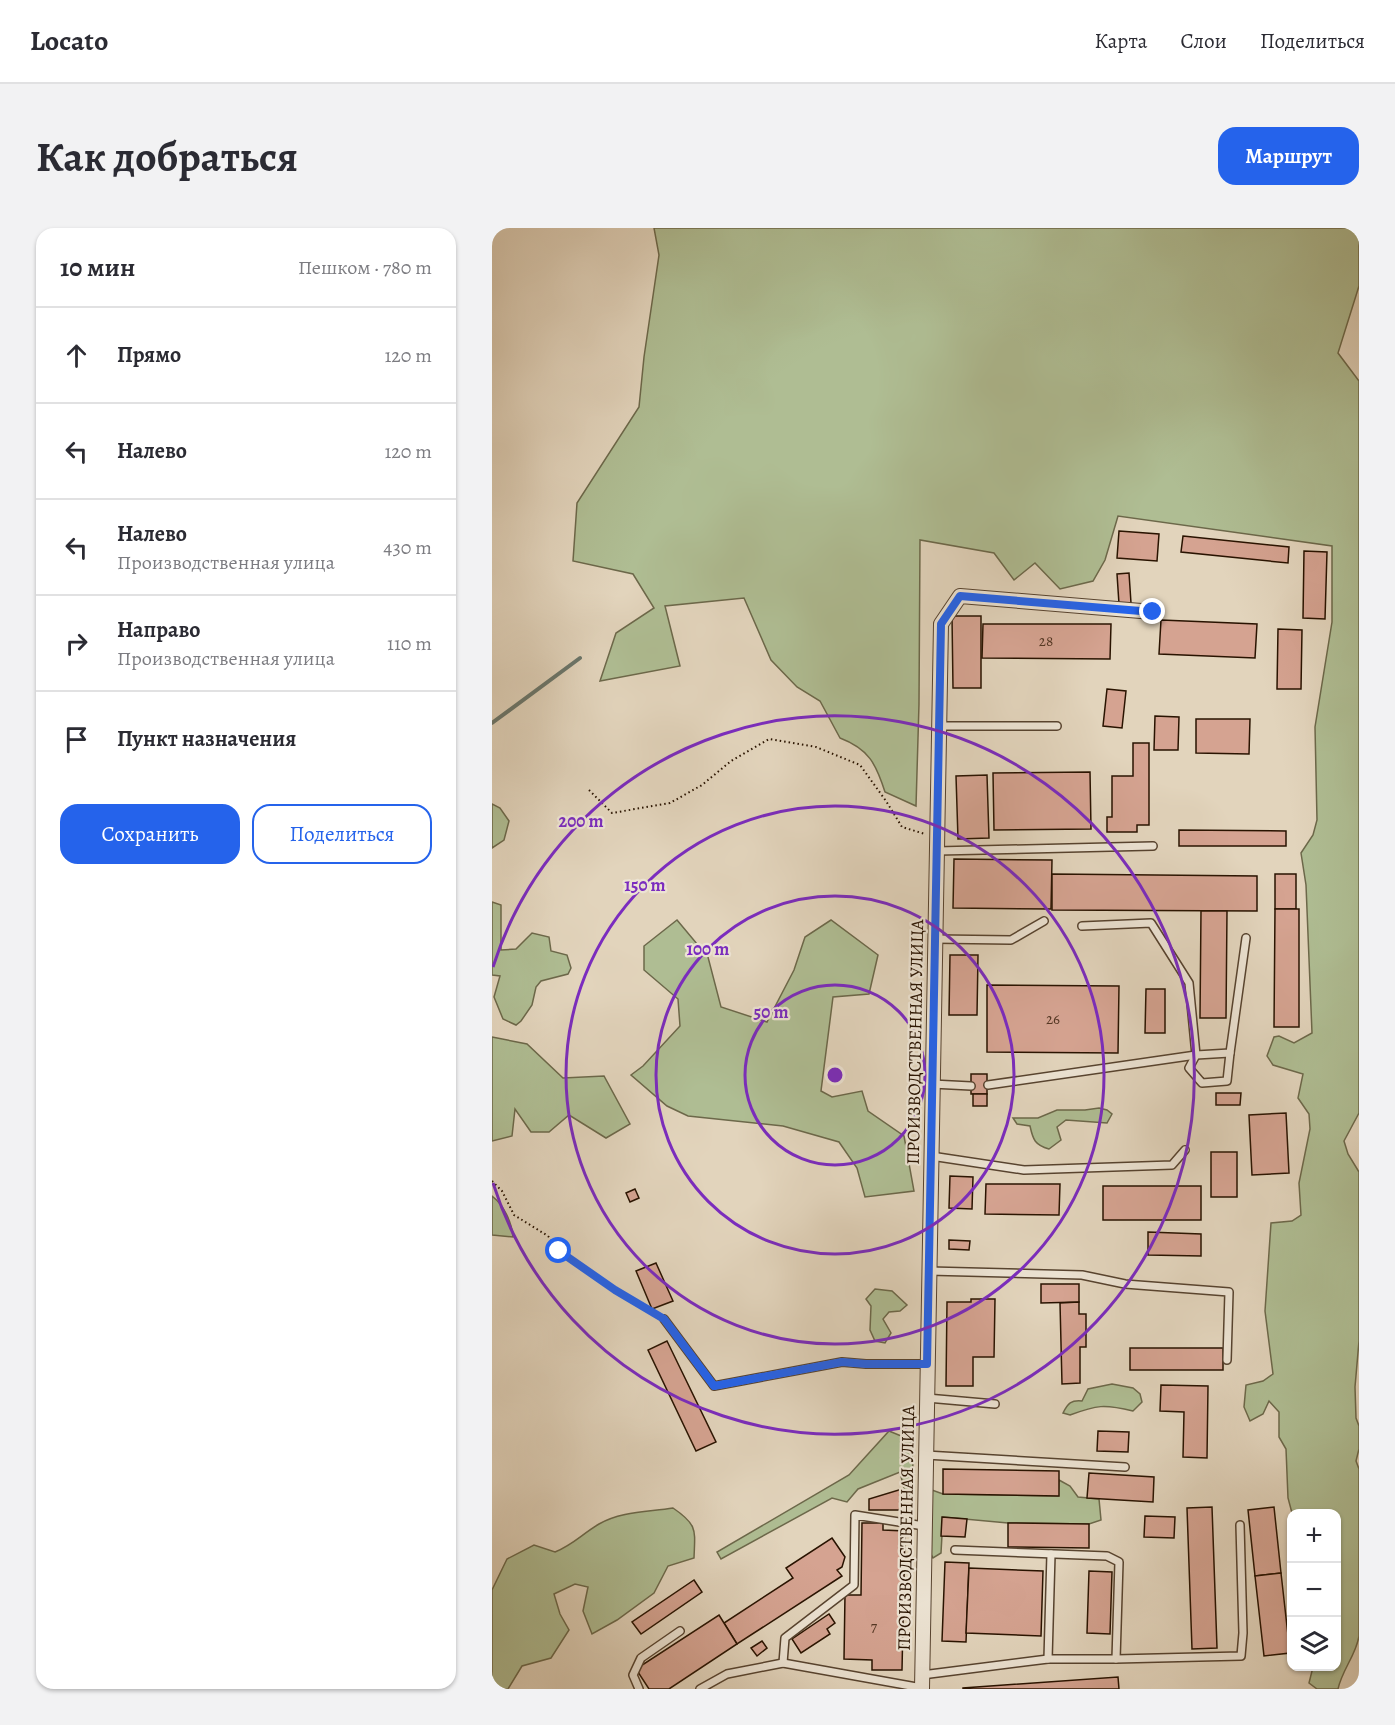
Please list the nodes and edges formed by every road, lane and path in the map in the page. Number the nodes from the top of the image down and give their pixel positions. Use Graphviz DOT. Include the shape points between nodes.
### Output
graph roads {
  1 [pos="1153,612"];
  2 [pos="939,726"];
  3 [pos="1057,726"];
  4 [pos="589,790"];
  5 [pos="937,844"];
  6 [pos="1153,846"];
  7 [pos="1044,921"];
  8 [pos="1082,926"];
  9 [pos="1246,938"];
  10 [pos="935,939"];
  11 [pos="1230,1053"];
  12 [pos="1196,1055"];
  13 [pos="932,1084"];
  14 [pos="987,1084"];
  15 [pos="971,1086"];
  16 [pos="1185,1150"];
  17 [pos="931,1156"];
  18 [pos="492,1181"];
  19 [pos="929,1271"];
  20 [pos="664,1319"];
  21 [pos="1227,1360"];
  22 [pos="927,1364"];
  23 [pos="927,1398"];
  24 [pos="995,1404"];
  25 [pos="926,1455"];
  26 [pos="1125,1467"];
  27 [pos="1240,1525"];
  28 [pos="924,1526"];
  29 [pos="955,1550"];
  30 [pos="1052,1554"];
  31 [pos="680,1631"];
  32 [pos="1048,1659"];
  33 [pos="1116,1659"];
  34 [pos="783,1663"];
  35 [pos="922,1684"];
  36 [pos="639,1689"];
  37 [pos="700,1689"];
  1 -- 2 [label="street, ПРОИЗВОДСТВЕННАЯ УЛИЦА" via="960,596 941,624"];
  2 -- 3 [label="lane"];
  2 -- 5 [label="street, ПРОИЗВОДСТВЕННАЯ УЛИЦА"];
  4 -- 5 [label="path" via="612,813 670,803 769,739 816,747 860,765 902,827"];
  5 -- 6 [label="lane"];
  5 -- 10 [label="street, ПРОИЗВОДСТВЕННАЯ УЛИЦА"];
  7 -- 10 [label="lane" via="1011,940"];
  8 -- 12 [label="lane" via="1152,923 1189,983"];
  9 -- 11 [label="lane"];
  10 -- 13 [label="street, ПРОИЗВОДСТВЕННАЯ УЛИЦА"];
  11 -- 12 [label="lane"];
  11 -- 12 [label="lane" via="1227,1081 1202,1083 1189,1068"];
  12 -- 14 [label="lane"];
  13 -- 15 [label="lane"];
  13 -- 17 [label="street, ПРОИЗВОДСТВЕННАЯ УЛИЦА"];
  16 -- 17 [label="lane" via="1172,1165 1024,1170"];
  17 -- 19 [label="street, ПРОИЗВОДСТВЕННАЯ УЛИЦА"];
  18 -- 20 [label="path" via="514,1215 548,1236 559,1251 615,1290"];
  19 -- 21 [label="lane" via="1082,1275 1125,1284 1229,1292"];
  19 -- 22 [label="street, ПРОИЗВОДСТВЕННАЯ УЛИЦА"];
  20 -- 22 [label="lane" via="714,1386 842,1362"];
  22 -- 23 [label="street, ПРОИЗВОДСТВЕННАЯ УЛИЦА"];
  23 -- 24 [label="lane"];
  23 -- 25 [label="street, ПРОИЗВОДСТВЕННАЯ УЛИЦА"];
  25 -- 26 [label="lane"];
  25 -- 28 [label="street, ПРОИЗВОДСТВЕННАЯ УЛИЦА"];
  27 -- 33 [label="lane" via="1242,1656"];
  28 -- 34 [label="lane" via="855,1515 854,1585 785,1638"];
  28 -- 35 [label="street, ПРОИЗВОДСТВЕННАЯ УЛИЦА"];
  29 -- 30 [label="lane"];
  30 -- 32 [label="lane"];
  30 -- 33 [label="lane" via="1107,1556 1119,1562"];
  31 -- 36 [label="lane" via="641,1658 633,1675"];
  32 -- 33 [label="lane"];
  32 -- 35 [label="lane"];
  34 -- 35 [label="lane"];
  34 -- 37 [label="lane" via="727,1674"];
}
